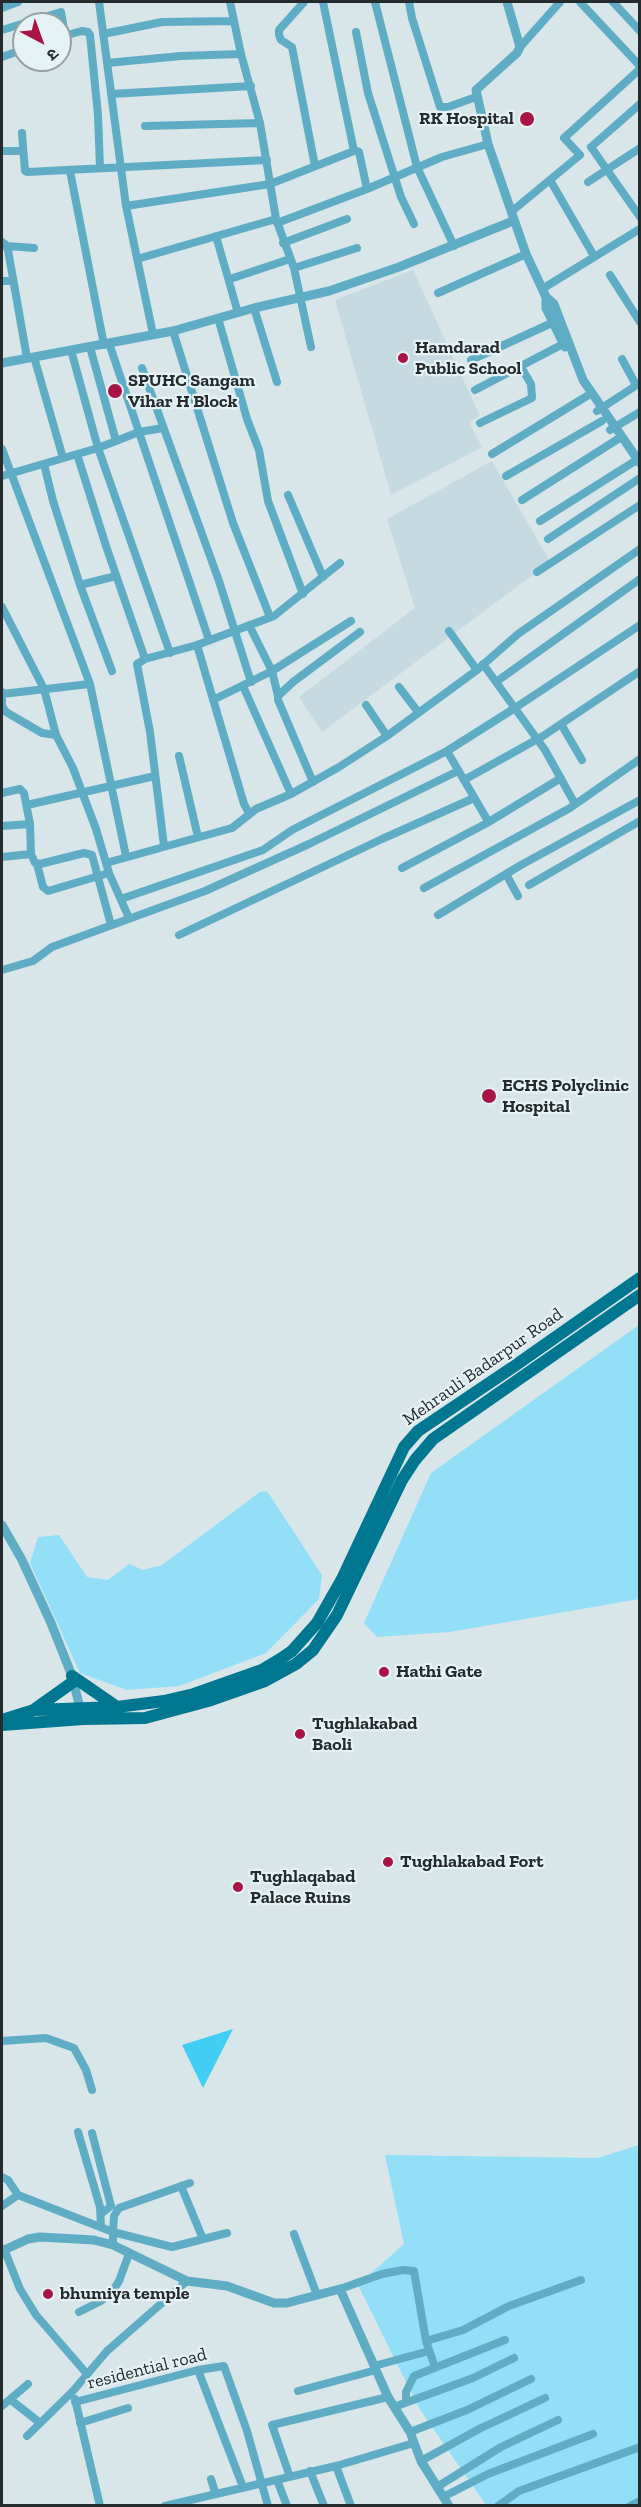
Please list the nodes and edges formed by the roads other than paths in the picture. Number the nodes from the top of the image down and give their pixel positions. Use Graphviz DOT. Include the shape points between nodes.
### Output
graph roads {
  1 [pos="18,2"];
  2 [pos="99,2"];
  3 [pos="239,2"];
  4 [pos="304,2"];
  5 [pos="323,2"];
  6 [pos="375,2"];
  7 [pos="409,2"];
  8 [pos="507,2"];
  9 [pos="560,2"];
  10 [pos="580,2"];
  11 [pos="613,2"];
  12 [pos="231,5"];
  13 [pos="2,8"];
  14 [pos="234,21"];
  15 [pos="639,31"];
  16 [pos="356,32"];
  17 [pos="72,34"];
  18 [pos="103,34"];
  19 [pos="520,47"];
  20 [pos="241,54"];
  21 [pos="106,63"];
  22 [pos="639,68"];
  23 [pos="251,86"];
  24 [pos="111,94"];
  25 [pos="476,97"];
  26 [pos="639,105"];
  27 [pos="260,123"];
  28 [pos="145,126"];
  29 [pos="22,133"];
  30 [pos="488,144"];
  31 [pos="591,147"];
  32 [pos="639,148"];
  33 [pos="2,150"];
  34 [pos="354,150"];
  35 [pos="23,151"];
  36 [pos="580,155"];
  37 [pos="267,160"];
  38 [pos="315,166"];
  39 [pos="122,167"];
  40 [pos="100,168"];
  41 [pos="417,168"];
  42 [pos="606,170"];
  43 [pos="70,171"];
  44 [pos="395,177"];
  45 [pos="550,180"];
  46 [pos="588,182"];
  47 [pos="270,184"];
  48 [pos="367,189"];
  49 [pos="126,206"];
  50 [pos="512,217"];
  51 [pos="639,217"];
  52 [pos="347,219"];
  53 [pos="276,221"];
  54 [pos="414,224"];
  55 [pos="639,229"];
  56 [pos="216,236"];
  57 [pos="283,243"];
  58 [pos="4,244"];
  59 [pos="454,246"];
  60 [pos="34,248"];
  61 [pos="357,248"];
  62 [pos="526,254"];
  63 [pos="594,256"];
  64 [pos="137,259"];
  65 [pos="290,259"];
  66 [pos="294,268"];
  67 [pos="610,275"];
  68 [pos="230,279"];
  69 [pos="2,281"];
  70 [pos="13,281"];
  71 [pos="438,293"];
  72 [pos="544,293"];
  73 [pos="301,298"];
  74 [pos="254,308"];
  75 [pos="238,313"];
  76 [pos="218,318"];
  77 [pos="554,322"];
  78 [pos="639,322"];
  79 [pos="173,331"];
  80 [pos="153,334"];
  81 [pos="106,344"];
  82 [pos="563,344"];
  83 [pos="90,347"];
  84 [pos="311,347"];
  85 [pos="71,350"];
  86 [pos="30,358"];
  87 [pos="622,359"];
  88 [pos="471,360"];
  89 [pos="2,363"];
  90 [pos="521,367"];
  91 [pos="142,368"];
  92 [pos="277,381"];
  93 [pos="638,384"];
  94 [pos="475,390"];
  95 [pos="587,396"];
  96 [pos="599,410"];
  97 [pos="639,412"];
  98 [pos="602,420"];
  99 [pos="480,423"];
  100 [pos="163,428"];
  101 [pos="612,429"];
  102 [pos="139,432"];
  103 [pos="618,439"];
  104 [pos="116,441"];
  105 [pos="2,448"];
  106 [pos="98,448"];
  107 [pos="77,454"];
  108 [pos="492,454"];
  109 [pos="63,458"];
  110 [pos="637,461"];
  111 [pos="44,464"];
  112 [pos="639,471"];
  113 [pos="6,474"];
  114 [pos="506,476"];
  115 [pos="639,478"];
  116 [pos="288,495"];
  117 [pos="522,500"];
  118 [pos="639,505"];
  119 [pos="540,521"];
  120 [pos="548,539"];
  121 [pos="639,549"];
  122 [pos="340,563"];
  123 [pos="537,572"];
  124 [pos="116,576"];
  125 [pos="322,577"];
  126 [pos="639,579"];
  127 [pos="80,585"];
  128 [pos="303,594"];
  129 [pos="3,613"];
  130 [pos="270,617"];
  131 [pos="351,621"];
  132 [pos="639,625"];
  133 [pos="249,626"];
  134 [pos="235,631"];
  135 [pos="449,631"];
  136 [pos="360,632"];
  137 [pos="209,640"];
  138 [pos="197,645"];
  139 [pos="170,653"];
  140 [pos="145,659"];
  141 [pos="480,667"];
  142 [pos="112,671"];
  143 [pos="272,671"];
  144 [pos="639,671"];
  145 [pos="496,682"];
  146 [pos="90,684"];
  147 [pos="247,684"];
  148 [pos="399,687"];
  149 [pos="44,689"];
  150 [pos="2,693"];
  151 [pos="278,696"];
  152 [pos="213,699"];
  153 [pos="366,705"];
  154 [pos="515,708"];
  155 [pos="418,712"];
  156 [pos="561,724"];
  157 [pos="56,735"];
  158 [pos="387,736"];
  159 [pos="538,739"];
  160 [pos="447,751"];
  161 [pos="179,756"];
  162 [pos="639,759"];
  163 [pos="582,760"];
  164 [pos="458,771"];
  165 [pos="155,776"];
  166 [pos="561,778"];
  167 [pos="464,780"];
  168 [pos="313,782"];
  169 [pos="112,785"];
  170 [pos="81,792"];
  171 [pos="2,793"];
  172 [pos="291,794"];
  173 [pos="474,798"];
  174 [pos="639,800"];
  175 [pos="575,804"];
  176 [pos="27,805"];
  177 [pos="249,813"];
  178 [pos="488,821"];
  179 [pos="639,821"];
  180 [pos="30,824"];
  181 [pos="2,826"];
  182 [pos="198,837"];
  183 [pos="164,846"];
  184 [pos="102,850"];
  185 [pos="89,853"];
  186 [pos="31,854"];
  187 [pos="126,856"];
  188 [pos="2,857"];
  189 [pos="106,863"];
  190 [pos="36,864"];
  191 [pos="402,868"];
  192 [pos="109,873"];
  193 [pos="506,874"];
  194 [pos="97,875"];
  195 [pos="529,885"];
  196 [pos="424,888"];
  197 [pos="518,896"];
  198 [pos="121,899"];
  199 [pos="438,915"];
  200 [pos="129,918"];
  201 [pos="111,925"];
  202 [pos="179,935"];
  203 [pos="2,970"];
  204 [pos="639,1278"];
  205 [pos="639,1295"];
  206 [pos="2,1525"];
  207 [pos="347,1582"];
  208 [pos="72,1679"];
  209 [pos="117,1707"];
  210 [pos="34,1710"];
  211 [pos="81,1713"];
  212 [pos="2,1720"];
  213 [pos="2,1725"];
  214 [pos="2,2041"];
  215 [pos="92,2090"];
  216 [pos="78,2132"];
  217 [pos="92,2133"];
  218 [pos="2,2178"];
  219 [pos="190,2183"];
  220 [pos="181,2186"];
  221 [pos="18,2195"];
  222 [pos="2,2206"];
  223 [pos="101,2214"];
  224 [pos="101,2226"];
  225 [pos="113,2232"];
  226 [pos="227,2233"];
  227 [pos="294,2234"];
  228 [pos="203,2239"];
  229 [pos="113,2246"];
  230 [pos="3,2250"];
  231 [pos="129,2254"];
  232 [pos="581,2280"];
  233 [pos="187,2281"];
  234 [pos="340,2289"];
  235 [pos="317,2295"];
  236 [pos="79,2312"];
  237 [pos="505,2340"];
  238 [pos="426,2342"];
  239 [pos="429,2351"];
  240 [pos="514,2358"];
  241 [pos="435,2367"];
  242 [pos="375,2368"];
  243 [pos="198,2370"];
  244 [pos="87,2374"];
  245 [pos="531,2379"];
  246 [pos="28,2384"];
  247 [pos="73,2391"];
  248 [pos="298,2391"];
  249 [pos="388,2397"];
  250 [pos="544,2398"];
  251 [pos="11,2400"];
  252 [pos="75,2402"];
  253 [pos="406,2402"];
  254 [pos="2,2406"];
  255 [pos="394,2406"];
  256 [pos="128,2408"];
  257 [pos="558,2420"];
  258 [pos="40,2422"];
  259 [pos="80,2423"];
  260 [pos="410,2432"];
  261 [pos="593,2434"];
  262 [pos="27,2436"];
  263 [pos="414,2443"];
  264 [pos="639,2447"];
  265 [pos="422,2461"];
  266 [pos="336,2466"];
  267 [pos="310,2471"];
  268 [pos="290,2477"];
  269 [pos="211,2479"];
  270 [pos="277,2480"];
  271 [pos="261,2483"];
  272 [pos="243,2487"];
  273 [pos="437,2487"];
  274 [pos="215,2492"];
  275 [pos="443,2497"];
  276 [pos="198,2501"];
  277 [pos="639,2501"];
  278 [pos="100,2505"];
  279 [pos="165,2505"];
  280 [pos="268,2505"];
  281 [pos="287,2505"];
  282 [pos="324,2505"];
  283 [pos="351,2505"];
  284 [pos="449,2505"];
  285 [pos="498,2505"];
  286 [pos="630,2505"];
  1 -- 13 [label="street"];
  2 -- 18 [label="street"];
  3 -- 12 [label="street"];
  4 -- 38 [label="street" via="279,30 279,35 292,47"];
  5 -- 34 [label="street"];
  6 -- 41 [label="street"];
  7 -- 25 [label="street" via="440,107"];
  8 -- 19 [label="street"];
  9 -- 19 [label="street"];
  10 -- 22 [label="street"];
  11 -- 15 [label="street"];
  12 -- 14 [label="street"];
  14 -- 18 [label="street" via="162,22"];
  14 -- 20 [label="street"];
  16 -- 44 [label="street" via="368,93"];
  17 -- 40 [label="street" via="86,31 90,35"];
  18 -- 21 [label="street"];
  19 -- 25 [label="street" via="478,87"];
  20 -- 21 [label="street"];
  20 -- 23 [label="street"];
  21 -- 24 [label="street"];
  22 -- 36 [label="street" via="564,138"];
  23 -- 24 [label="street"];
  23 -- 27 [label="street"];
  24 -- 39 [label="street"];
  25 -- 30 [label="street"];
  26 -- 31 [label="street"];
  27 -- 28 [label="street"];
  27 -- 37 [label="street"];
  29 -- 35 [label="street"];
  30 -- 41 [label="street"];
  30 -- 50 [label="street"];
  31 -- 36 [label="street"];
  31 -- 42 [label="street"];
  32 -- 42 [label="street"];
  33 -- 35 [label="street"];
  34 -- 38 [label="street"];
  34 -- 48 [label="street" via="359,152"];
  35 -- 43 [label="street" via="27,172"];
  36 -- 45 [label="street"];
  37 -- 39 [label="street"];
  37 -- 47 [label="street"];
  38 -- 47 [label="street"];
  39 -- 40 [label="street"];
  39 -- 49 [label="street"];
  40 -- 43 [label="street"];
  41 -- 44 [label="street"];
  41 -- 59 [label="street"];
  42 -- 46 [label="street"];
  42 -- 51 [label="street"];
  43 -- 81 [label="street"];
  44 -- 48 [label="street"];
  44 -- 54 [label="street"];
  45 -- 50 [label="street"];
  45 -- 63 [label="street"];
  47 -- 49 [label="street"];
  47 -- 53 [label="street"];
  48 -- 53 [label="street"];
  49 -- 64 [label="street"];
  50 -- 59 [label="street"];
  50 -- 62 [label="street"];
  52 -- 57 [label="street"];
  53 -- 56 [label="street"];
  53 -- 57 [label="street"];
  55 -- 63 [label="street"];
  56 -- 64 [label="street"];
  56 -- 68 [label="street"];
  57 -- 65 [label="street"];
  58 -- 60 [label="street"];
  58 -- 70 [label="street"];
  59 -- 73 [label="street"];
  61 -- 66 [label="street"];
  62 -- 71 [label="street"];
  62 -- 72 [label="street"];
  63 -- 72 [label="street"];
  64 -- 80 [label="street"];
  65 -- 66 [label="street"];
  65 -- 68 [label="street"];
  66 -- 73 [label="street"];
  67 -- 78 [label="street"];
  68 -- 75 [label="street"];
  69 -- 70 [label="street"];
  70 -- 86 [label="street"];
  72 -- 77 [label="street"];
  72 -- 96 [label="street" via="554,304 583,380"];
  73 -- 74 [label="street"];
  73 -- 84 [label="street"];
  74 -- 75 [label="street"];
  74 -- 92 [label="street"];
  75 -- 76 [label="street"];
  76 -- 79 [label="street"];
  76 -- 128 [label="street" via="259,450 268,501"];
  77 -- 82 [label="street"];
  77 -- 88 [label="street"];
  79 -- 80 [label="street"];
  79 -- 130 [label="street" via="233,523"];
  80 -- 81 [label="street"];
  81 -- 83 [label="street"];
  81 -- 102 [label="street"];
  82 -- 90 [label="street"];
  82 -- 95 [label="street"];
  83 -- 85 [label="street"];
  83 -- 104 [label="street"];
  85 -- 86 [label="street"];
  85 -- 106 [label="street"];
  86 -- 89 [label="street"];
  86 -- 109 [label="street"];
  87 -- 93 [label="street"];
  90 -- 94 [label="street"];
  90 -- 99 [label="street" via="531,384 532,398"];
  91 -- 100 [label="street"];
  93 -- 96 [label="street"];
  95 -- 96 [label="street"];
  95 -- 108 [label="street"];
  96 -- 98 [label="street"];
  96 -- 101 [label="street"];
  97 -- 101 [label="street"];
  98 -- 101 [label="street"];
  98 -- 114 [label="street"];
  100 -- 102 [label="street"];
  100 -- 134 [label="street"];
  101 -- 103 [label="street"];
  101 -- 110 [label="street"];
  102 -- 104 [label="street"];
  102 -- 137 [label="street"];
  103 -- 110 [label="street"];
  103 -- 117 [label="street"];
  104 -- 106 [label="street"];
  105 -- 113 [label="street"];
  106 -- 107 [label="street"];
  106 -- 139 [label="street"];
  107 -- 109 [label="street"];
  107 -- 124 [label="street"];
  109 -- 111 [label="street"];
  110 -- 112 [label="street"];
  110 -- 119 [label="street"];
  111 -- 113 [label="street"];
  111 -- 127 [label="street"];
  113 -- 146 [label="street"];
  115 -- 120 [label="street"];
  116 -- 125 [label="street"];
  118 -- 123 [label="street"];
  121 -- 141 [label="street" via="518,634"];
  122 -- 125 [label="street"];
  124 -- 127 [label="street"];
  124 -- 140 [label="street"];
  125 -- 128 [label="street"];
  126 -- 145 [label="street"];
  127 -- 142 [label="street"];
  128 -- 130 [label="street"];
  129 -- 149 [label="street"];
  130 -- 133 [label="street"];
  131 -- 143 [label="street"];
  132 -- 154 [label="street"];
  133 -- 134 [label="street"];
  133 -- 143 [label="street"];
  134 -- 137 [label="street"];
  134 -- 147 [label="street"];
  135 -- 141 [label="street"];
  136 -- 151 [label="street"];
  137 -- 138 [label="street"];
  138 -- 139 [label="street"];
  138 -- 152 [label="street"];
  139 -- 140 [label="street"];
  140 -- 165 [label="street" via="136,666"];
  141 -- 145 [label="street"];
  141 -- 155 [label="street"];
  143 -- 147 [label="street"];
  143 -- 151 [label="street"];
  144 -- 156 [label="street"];
  145 -- 154 [label="street"];
  146 -- 149 [label="street"];
  146 -- 169 [label="street"];
  147 -- 152 [label="street"];
  147 -- 172 [label="street"];
  148 -- 155 [label="street"];
  149 -- 150 [label="street"];
  149 -- 157 [label="street"];
  150 -- 157 [label="street" via="6,712 42,733"];
  151 -- 168 [label="street"];
  152 -- 177 [label="street"];
  153 -- 158 [label="street"];
  154 -- 159 [label="street"];
  154 -- 160 [label="street"];
  155 -- 158 [label="street"];
  156 -- 159 [label="street"];
  156 -- 163 [label="street"];
  157 -- 170 [label="street"];
  158 -- 168 [label="street"];
  159 -- 166 [label="street"];
  159 -- 167 [label="street"];
  160 -- 164 [label="street"];
  160 -- 198 [label="street" via="292,830 257,853"];
  161 -- 182 [label="street"];
  162 -- 175 [label="street"];
  164 -- 167 [label="street"];
  164 -- 200 [label="street" via="264,865"];
  165 -- 169 [label="street"];
  165 -- 183 [label="street"];
  166 -- 175 [label="street"];
  166 -- 178 [label="street"];
  167 -- 173 [label="street"];
  168 -- 172 [label="street"];
  169 -- 170 [label="street"];
  169 -- 187 [label="street"];
  170 -- 176 [label="street"];
  170 -- 184 [label="street"];
  171 -- 176 [label="street" via="21,790"];
  172 -- 177 [label="street"];
  173 -- 178 [label="street"];
  173 -- 202 [label="street"];
  174 -- 193 [label="street"];
  175 -- 196 [label="street"];
  176 -- 180 [label="street"];
  177 -- 182 [label="street" via="235,826"];
  178 -- 191 [label="street"];
  179 -- 195 [label="street"];
  180 -- 181 [label="street"];
  180 -- 186 [label="street"];
  182 -- 183 [label="street"];
  183 -- 187 [label="street"];
  184 -- 185 [label="street"];
  184 -- 189 [label="street"];
  185 -- 190 [label="street"];
  185 -- 194 [label="street"];
  186 -- 188 [label="street"];
  186 -- 190 [label="street"];
  187 -- 189 [label="street"];
  189 -- 192 [label="street"];
  190 -- 194 [label="street" via="48,891"];
  192 -- 194 [label="street"];
  192 -- 198 [label="street"];
  193 -- 197 [label="street"];
  193 -- 199 [label="street"];
  194 -- 201 [label="street"];
  198 -- 200 [label="street"];
  200 -- 201 [label="street"];
  201 -- 203 [label="street" via="52,946 33,961"];
  204 -- 207 [label="main road, Mehrauli Badarpur Road" via="418,1431 404,1447"];
  205 -- 207 [label="main road, Mehrauli Badarpur Road" via="433,1439 402,1480"];
  206 -- 208 [label="street" via="27,1570"];
  207 -- 209 [label="main road, Mehrauli Badarpur Road" via="307,1637 262,1670 194,1694"];
  207 -- 211 [label="main road, Mehrauli Badarpur Road" via="324,1636 313,1650 265,1681 145,1718"];
  208 -- 209 [label="main road"];
  208 -- 210 [label="main road"];
  208 -- 211 [label="street"];
  209 -- 211 [label="main road, Mehrauli Badarpur Road"];
  210 -- 211 [label="main road, Mehrauli Badarpur Road"];
  210 -- 212 [label="main road, Mehrauli Badarpur Road"];
  211 -- 213 [label="main road, Mehrauli Badarpur Road"];
  214 -- 215 [label="street" via="46,2038 74,2048"];
  216 -- 223 [label="street"];
  217 -- 223 [label="street" via="111,2206"];
  218 -- 221 [label="street"];
  219 -- 220 [label="street"];
  220 -- 225 [label="street" via="119,2208"];
  220 -- 228 [label="street"];
  221 -- 222 [label="street"];
  221 -- 224 [label="street"];
  223 -- 224 [label="street"];
  224 -- 225 [label="street"];
  225 -- 228 [label="street" via="172,2247"];
  225 -- 229 [label="street"];
  226 -- 228 [label="street"];
  227 -- 235 [label="street"];
  229 -- 230 [label="street" via="94,2240 40,2237"];
  229 -- 231 [label="street"];
  230 -- 244 [label="street" via="36,2315"];
  231 -- 233 [label="street"];
  231 -- 236 [label="street" via="112,2292"];
  232 -- 238 [label="street"];
  233 -- 235 [label="street" via="226,2286 274,2303"];
  233 -- 244 [label="street" via="118,2340"];
  234 -- 235 [label="street"];
  234 -- 238 [label="street" via="382,2274 414,2271"];
  234 -- 242 [label="street"];
  237 -- 241 [label="street"];
  238 -- 239 [label="street"];
  239 -- 241 [label="street"];
  239 -- 242 [label="street"];
  240 -- 253 [label="street" via="473,2378"];
  241 -- 253 [label="street" via="411,2379"];
  242 -- 248 [label="street"];
  242 -- 249 [label="street"];
  243 -- 252 [label="street, residential road"];
  243 -- 271 [label="street, residential road" via="226,2368"];
  243 -- 272 [label="street"];
  244 -- 247 [label="street"];
  245 -- 260 [label="street"];
  246 -- 251 [label="street"];
  247 -- 252 [label="street"];
  247 -- 258 [label="street"];
  249 -- 255 [label="street"];
  249 -- 268 [label="street" via="272,2425"];
  250 -- 265 [label="street"];
  251 -- 254 [label="street"];
  251 -- 258 [label="street"];
  252 -- 259 [label="street"];
  253 -- 255 [label="street"];
  255 -- 260 [label="street"];
  256 -- 259 [label="street"];
  257 -- 273 [label="street" via="501,2447"];
  258 -- 262 [label="street"];
  259 -- 278 [label="street"];
  260 -- 263 [label="street"];
  261 -- 275 [label="street" via="488,2474"];
  263 -- 265 [label="street"];
  263 -- 266 [label="street"];
  264 -- 285 [label="street" via="519,2491"];
  265 -- 273 [label="street"];
  266 -- 267 [label="street"];
  266 -- 283 [label="street"];
  267 -- 268 [label="street"];
  267 -- 282 [label="street"];
  268 -- 270 [label="street"];
  269 -- 274 [label="street"];
  270 -- 271 [label="street"];
  270 -- 281 [label="street"];
  271 -- 272 [label="street"];
  271 -- 280 [label="street"];
  272 -- 274 [label="street"];
  273 -- 275 [label="street"];
  274 -- 276 [label="street"];
  275 -- 284 [label="street"];
  276 -- 279 [label="street"];
  277 -- 286 [label="street"];
}
